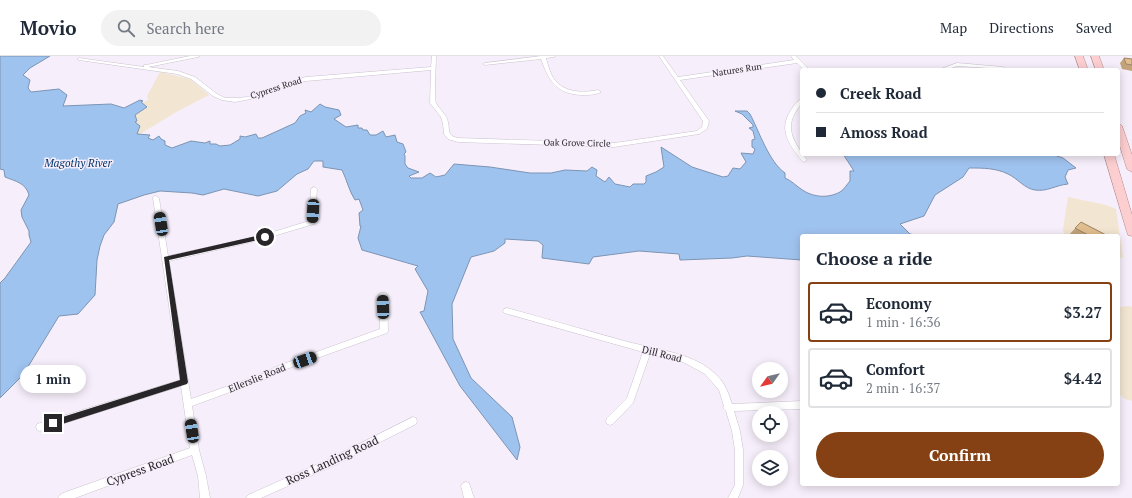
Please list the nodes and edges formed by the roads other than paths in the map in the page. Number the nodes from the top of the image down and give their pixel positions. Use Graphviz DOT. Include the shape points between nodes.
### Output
graph roads {
  1 [pos="114,56"];
  2 [pos="198,56"];
  3 [pos="434,56"];
  4 [pos="554,56"];
  5 [pos="661,56"];
  6 [pos="793,56"];
  7 [pos="1079,56"];
  8 [pos="1095,56"];
  9 [pos="542,58"];
  10 [pos="78,59"];
  11 [pos="797,60"];
  12 [pos="107,62"];
  13 [pos="485,64"];
  14 [pos="139,67"];
  15 [pos="434,68"];
  16 [pos="805,68"];
  17 [pos="946,68"];
  18 [pos="1003,68"];
  19 [pos="1083,68"];
  20 [pos="1099,68"];
  21 [pos="677,79"];
  22 [pos="598,92"];
  23 [pos="800,102"];
  24 [pos="1120,132"];
  25 [pos="800,155"];
  26 [pos="801,156"];
  27 [pos="1110,156"];
  28 [pos="804,160"];
  29 [pos="1132,169"];
  30 [pos="314,189"];
  31 [pos="156,198"];
  32 [pos="1132,232"];
  33 [pos="166,259"];
  34 [pos="383,296"];
  35 [pos="507,312"];
  36 [pos="647,350"];
  37 [pos="184,382"];
  38 [pos="188,404"];
  39 [pos="800,405"];
  40 [pos="728,408"];
  41 [pos="610,421"];
  42 [pos="413,422"];
  43 [pos="40,427"];
  44 [pos="195,450"];
  45 [pos="466,486"];
  46 [pos="63,498"];
  47 [pos="205,498"];
  48 [pos="251,498"];
  49 [pos="469,498"];
  50 [pos="733,498"];
  1 -- 12 [label="street"];
  2 -- 14 [label="street"];
  3 -- 15 [label="street, Oak Grove Circle"];
  4 -- 9 [label="street"];
  5 -- 21 [label="street, Oak Grove Circle"];
  6 -- 11 [label="street"];
  7 -- 19 [label="highway"];
  8 -- 20 [label="highway"];
  9 -- 13 [label="street"];
  9 -- 22 [label="street" via="552,80 559,86 579,94"];
  10 -- 12 [label="street, Cypress Road"];
  11 -- 16 [label="street"];
  11 -- 21 [label="street, Natures Run"];
  12 -- 14 [label="street, Cypress Road"];
  14 -- 15 [label="street, Cypress Road" via="193,78 215,95 235,100 249,98 306,79"];
  15 -- 21 [label="street, Oak Grove Circle" via="434,103 445,119 446,133 450,138 458,140 614,144 699,132 705,128 706,121"];
  17 -- 18 [label="street" via="957,64"];
  23 -- 25 [label="street" via="793,109 786,130 791,143"];
  24 -- 29 [label="highway"];
  26 -- 28 [label="street"];
  27 -- 32 [label="highway"];
  30 -- 33 [label="street" via="312,222 260,238"];
  31 -- 33 [label="street"];
  33 -- 37 [label="street"];
  34 -- 38 [label="street, Ellerslie Road" via="384,331"];
  35 -- 36 [label="street, Dill Road"];
  36 -- 40 [label="street, Dill Road" via="685,359 708,372 723,389"];
  36 -- 41 [label="street" via="630,400"];
  37 -- 38 [label="street"];
  37 -- 43 [label="street"];
  38 -- 44 [label="street"];
  39 -- 40 [label="street"];
  40 -- 50 [label="street, Dill Road" via="740,450 739,485"];
  42 -- 48 [label="street, Ross Landing Road"];
  44 -- 46 [label="street, Cypress Road"];
  44 -- 47 [label="street"];
  45 -- 49 [label="street"];
}
